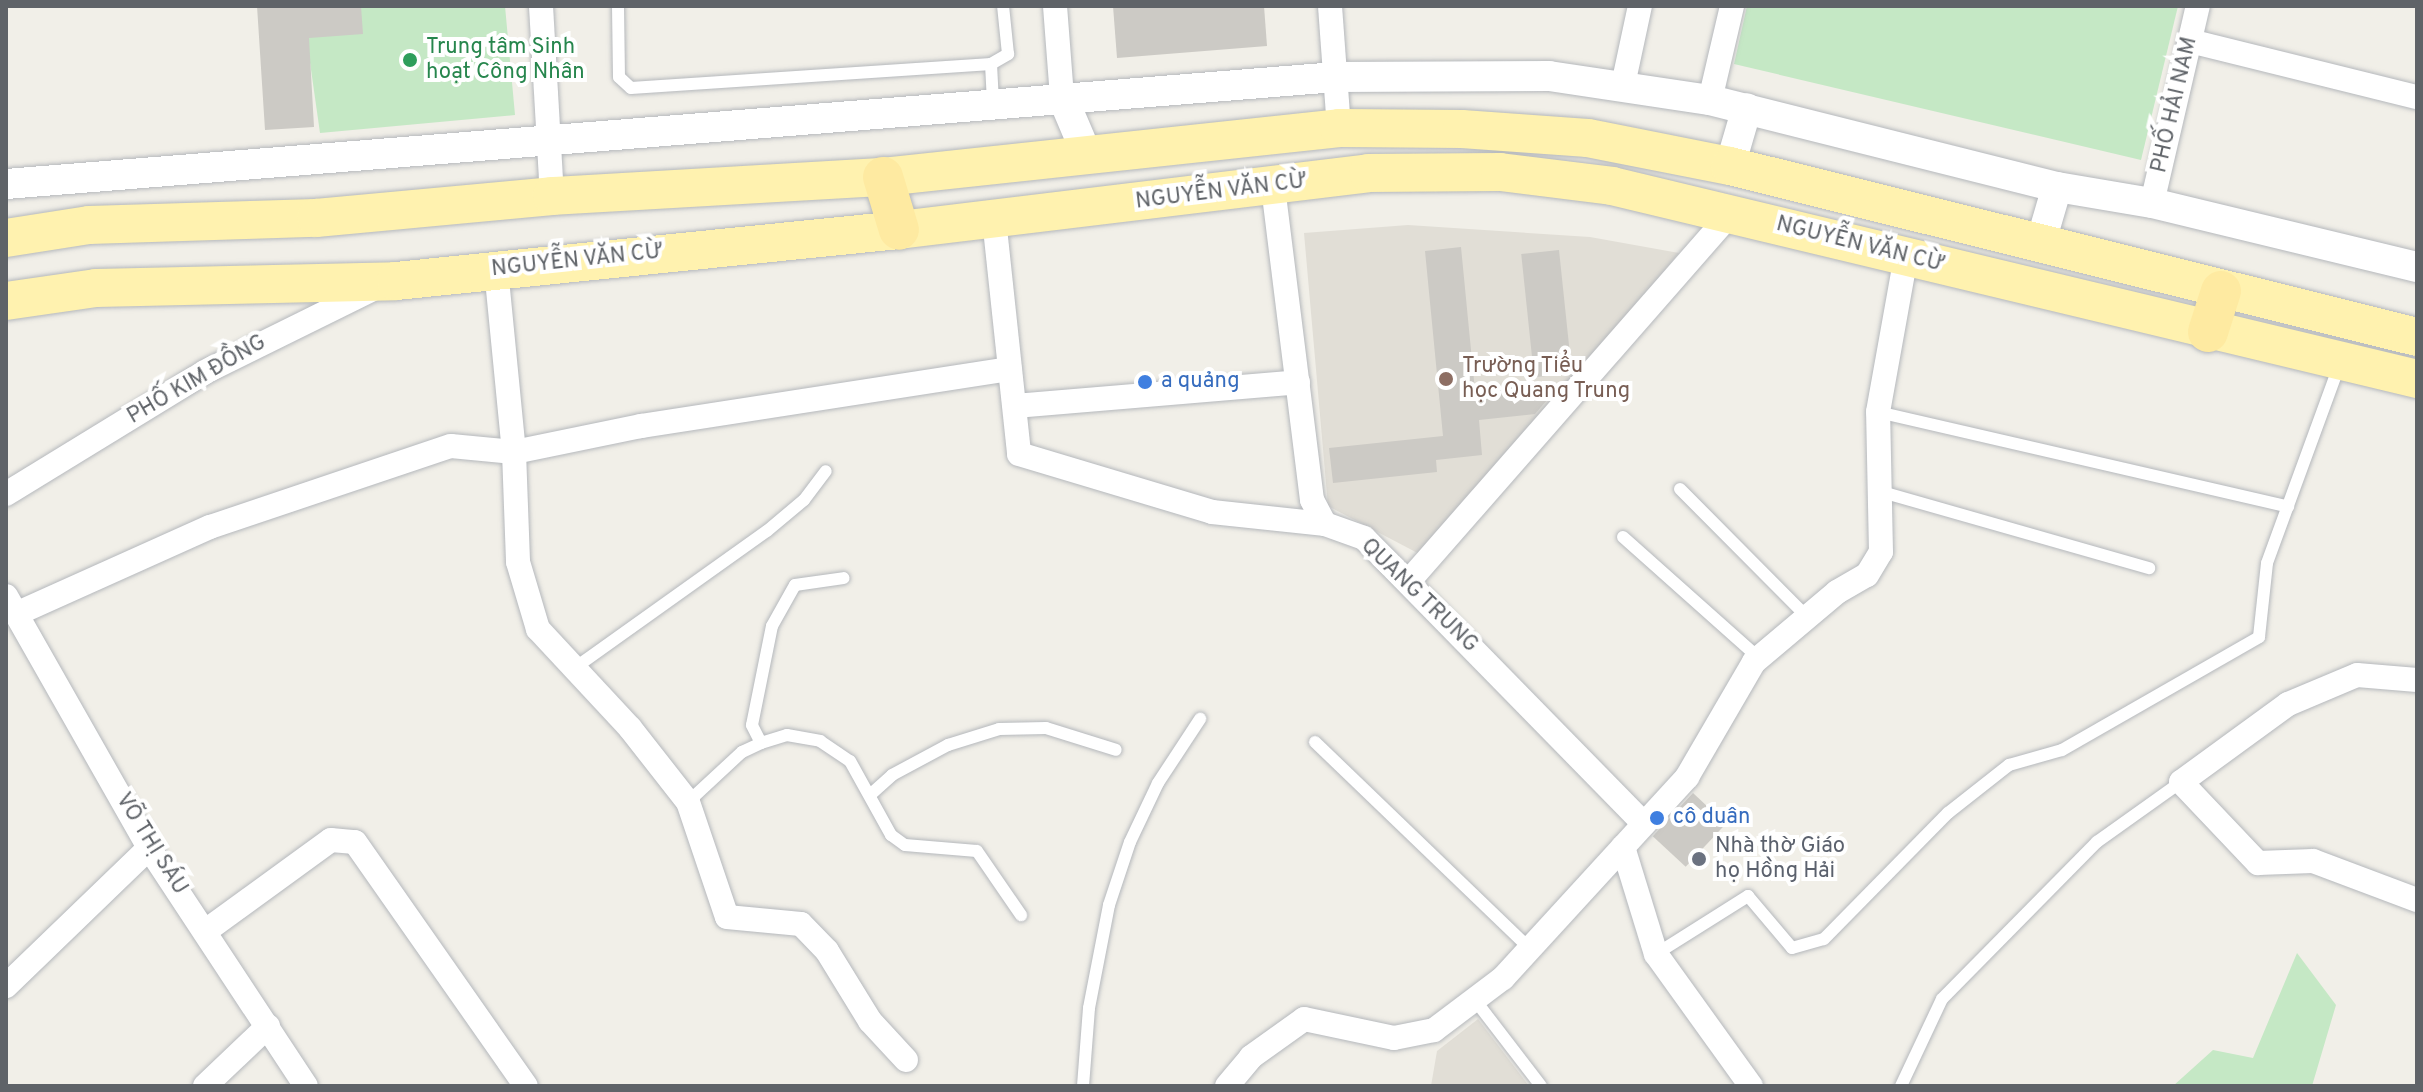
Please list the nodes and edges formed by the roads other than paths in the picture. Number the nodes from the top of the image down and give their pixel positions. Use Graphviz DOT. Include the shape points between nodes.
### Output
graph roads {
  1 [pos="541,6"];
  2 [pos="618,6"];
  3 [pos="1003,6"];
  4 [pos="1055,6"];
  5 [pos="1330,6"];
  6 [pos="1640,6"];
  7 [pos="1732,6"];
  8 [pos="2198,6"];
  9 [pos="2190,41"];
  10 [pos="991,64"];
  11 [pos="1335,77"];
  12 [pos="1623,85"];
  13 [pos="1062,96"];
  14 [pos="2417,97"];
  15 [pos="1710,100"];
  16 [pos="993,106"];
  17 [pos="1747,108"];
  18 [pos="1339,128"];
  19 [pos="549,140"];
  20 [pos="1087,155"];
  21 [pos="1730,166"];
  22 [pos="883,177"];
  23 [pos="6,184"];
  24 [pos="1273,187"];
  25 [pos="2057,187"];
  26 [pos="552,196"];
  27 [pos="2152,203"];
  28 [pos="1730,214"];
  29 [pos="994,219"];
  30 [pos="899,230"];
  31 [pos="6,238"];
  32 [pos="2040,245"];
  33 [pos="1906,256"];
  34 [pos="2416,263"];
  35 [pos="496,269"];
  36 [pos="396,281"];
  37 [pos="2221,291"];
  38 [pos="6,301"];
  39 [pos="2208,332"];
  40 [pos="2417,337"];
  41 [pos="2341,361"];
  42 [pos="1010,369"];
  43 [pos="2417,379"];
  44 [pos="1298,382"];
  45 [pos="1015,406"];
  46 [pos="1878,412"];
  47 [pos="514,452"];
  48 [pos="826,471"];
  49 [pos="1680,489"];
  50 [pos="1882,492"];
  51 [pos="6,494"];
  52 [pos="2288,507"];
  53 [pos="1325,524"];
  54 [pos="1623,537"];
  55 [pos="2149,568"];
  56 [pos="844,578"];
  57 [pos="1409,581"];
  58 [pos="11,605"];
  59 [pos="1808,618"];
  60 [pos="1759,658"];
  61 [pos="572,670"];
  62 [pos="2417,680"];
  63 [pos="1200,719"];
  64 [pos="1315,742"];
  65 [pos="761,743"];
  66 [pos="1116,750"];
  67 [pos="2181,782"];
  68 [pos="870,795"];
  69 [pos="688,802"];
  70 [pos="1644,824"];
  71 [pos="1623,847"];
  72 [pos="149,848"];
  73 [pos="2417,900"];
  74 [pos="1021,915"];
  75 [pos="207,930"];
  76 [pos="1530,949"];
  77 [pos="1656,954"];
  78 [pos="6,986"];
  79 [pos="1475,1000"];
  80 [pos="268,1026"];
  81 [pos="906,1060"];
  82 [pos="205,1086"];
  83 [pos="306,1086"];
  84 [pos="526,1086"];
  85 [pos="1083,1086"];
  86 [pos="1227,1086"];
  87 [pos="1541,1086"];
  88 [pos="1751,1086"];
  89 [pos="1901,1086"];
  1 -- 19 [label="street"];
  2 -- 10 [label="lane" via="619,77 631,88"];
  3 -- 10 [label="lane" via="1008,54"];
  4 -- 13 [label="street"];
  5 -- 11 [label="street"];
  6 -- 12 [label="street"];
  7 -- 15 [label="street"];
  8 -- 9 [label="street, PHỐ HẢI NAM"];
  9 -- 14 [label="street"];
  9 -- 27 [label="street, PHỐ HẢI NAM"];
  10 -- 16 [label="lane"];
  11 -- 12 [label="street" via="1549,76"];
  11 -- 13 [label="street"];
  11 -- 18 [label="street"];
  12 -- 15 [label="street"];
  13 -- 16 [label="street"];
  13 -- 20 [label="street"];
  15 -- 17 [label="street"];
  16 -- 19 [label="street"];
  17 -- 21 [label="street"];
  17 -- 25 [label="street"];
  18 -- 20 [label="main road, NGUYỄN VĂN CỪ"];
  18 -- 21 [label="main road, NGUYỄN VĂN CỪ" via="1588,138"];
  19 -- 23 [label="street"];
  19 -- 26 [label="street"];
  20 -- 22 [label="main road, NGUYỄN VĂN CỪ"];
  21 -- 32 [label="main road, NGUYỄN VĂN CỪ"];
  22 -- 26 [label="main road, NGUYỄN VĂN CỪ"];
  22 -- 30 [label="highway"];
  24 -- 28 [label="main road, NGUYỄN VĂN CỪ" via="1368,173 1500,172 1612,186"];
  24 -- 29 [label="main road, NGUYỄN VĂN CỪ"];
  24 -- 44 [label="street"];
  25 -- 27 [label="street"];
  25 -- 32 [label="street"];
  26 -- 31 [label="main road, NGUYỄN VĂN CỪ" via="316,218 89,225"];
  27 -- 34 [label="street"];
  28 -- 33 [label="main road, NGUYỄN VĂN CỪ"];
  28 -- 57 [label="street"];
  29 -- 30 [label="main road, NGUYỄN VĂN CỪ"];
  29 -- 42 [label="street"];
  30 -- 35 [label="main road, NGUYỄN VĂN CỪ"];
  32 -- 37 [label="main road, NGUYỄN VĂN CỪ"];
  33 -- 39 [label="main road, NGUYỄN VĂN CỪ"];
  33 -- 46 [label="street"];
  35 -- 36 [label="main road, NGUYỄN VĂN CỪ"];
  35 -- 47 [label="street"];
  36 -- 38 [label="main road, NGUYỄN VĂN CỪ" via="96,288"];
  36 -- 51 [label="street, PHỐ KIM ĐỒNG" via="341,301 205,372"];
  37 -- 39 [label="highway"];
  37 -- 40 [label="main road, NGUYỄN VĂN CỪ"];
  39 -- 41 [label="main road, NGUYỄN VĂN CỪ"];
  41 -- 43 [label="main road, NGUYỄN VĂN CỪ"];
  41 -- 52 [label="lane"];
  42 -- 45 [label="street"];
  42 -- 47 [label="street" via="641,426"];
  44 -- 45 [label="street"];
  44 -- 53 [label="street" via="1312,500"];
  45 -- 53 [label="street, QUANG TRUNG" via="1019,454 1212,512"];
  46 -- 50 [label="street"];
  46 -- 52 [label="lane"];
  47 -- 58 [label="street" via="451,446 210,527"];
  47 -- 61 [label="street" via="518,562 538,629"];
  48 -- 61 [label="lane" via="804,500 767,531"];
  49 -- 59 [label="lane"];
  50 -- 55 [label="lane"];
  50 -- 59 [label="street" via="1881,552 1867,575"];
  52 -- 77 [label="lane" via="2267,563 2259,637 2062,750 2009,765 1948,813 1824,939 1792,948 1748,896"];
  53 -- 57 [label="street, QUANG TRUNG" via="1364,538"];
  54 -- 60 [label="lane"];
  56 -- 65 [label="lane" via="795,585 772,626 752,725"];
  57 -- 70 [label="street, QUANG TRUNG"];
  58 -- 72 [label="street, VÕ THỊ SÁU"];
  59 -- 60 [label="street"];
  60 -- 70 [label="street" via="1687,777"];
  61 -- 69 [label="street" via="630,728"];
  62 -- 67 [label="street" via="2357,675 2302,698"];
  63 -- 85 [label="lane" via="1135,830 1109,905 1089,1008"];
  64 -- 76 [label="lane"];
  65 -- 68 [label="lane" via="787,735 820,741 850,761"];
  65 -- 69 [label="lane" via="742,752"];
  66 -- 68 [label="lane" via="1046,728 999,729 948,745 892,775"];
  67 -- 73 [label="street" via="2258,863 2313,861"];
  67 -- 89 [label="lane" via="2097,842 1942,999"];
  68 -- 74 [label="lane" via="881,822 905,845 977,851"];
  69 -- 81 [label="street" via="727,917 801,924 827,951 870,1021"];
  70 -- 71 [label="street"];
  71 -- 76 [label="street"];
  71 -- 77 [label="street"];
  72 -- 75 [label="street, VÕ THỊ SÁU"];
  72 -- 78 [label="street"];
  75 -- 80 [label="street, VÕ THỊ SÁU"];
  75 -- 84 [label="street" via="331,840 355,842"];
  76 -- 79 [label="street"];
  77 -- 88 [label="street"];
  79 -- 86 [label="street" via="1434,1030 1394,1038 1304,1019 1251,1057"];
  79 -- 87 [label="lane"];
  80 -- 82 [label="street"];
  80 -- 83 [label="street, VÕ THỊ SÁU"];
}
